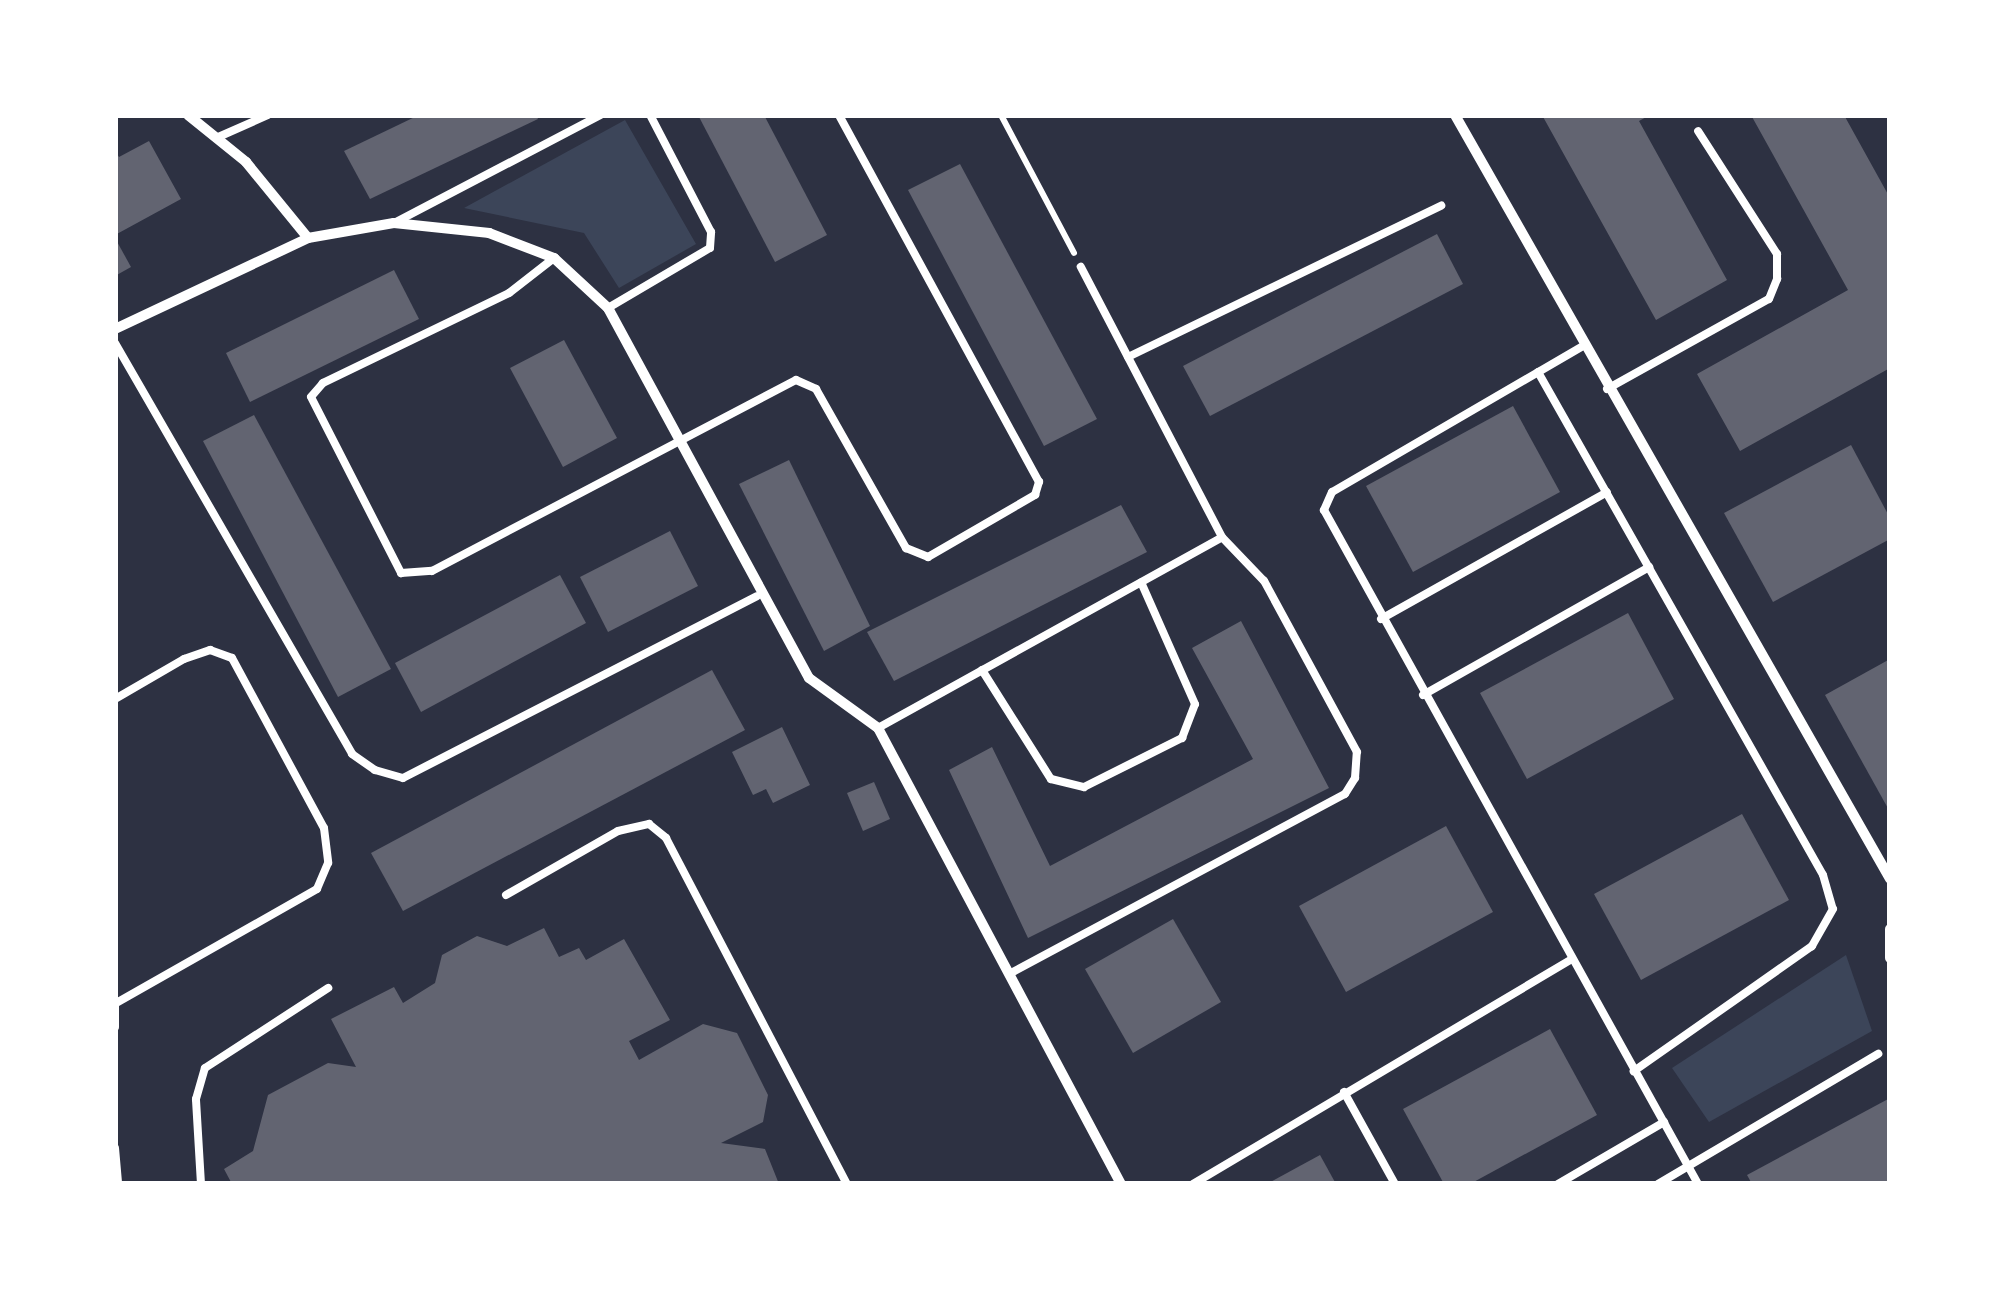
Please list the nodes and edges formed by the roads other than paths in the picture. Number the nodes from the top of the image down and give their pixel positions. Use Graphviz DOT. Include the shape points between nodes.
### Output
graph roads {
  1 [pos="188,115"];
  2 [pos="268,115"];
  3 [pos="601,115"];
  4 [pos="650,115"];
  5 [pos="839,115"];
  6 [pos="1455,115"];
  7 [pos="1698,132"];
  8 [pos="216,138"];
  9 [pos="1441,206"];
  10 [pos="394,223"];
  11 [pos="308,238"];
  12 [pos="554,258"];
  13 [pos="1081,268"];
  14 [pos="608,308"];
  15 [pos="115,329"];
  16 [pos="115,343"];
  17 [pos="1583,346"];
  18 [pos="1128,358"];
  19 [pos="1538,372"];
  20 [pos="1607,389"];
  21 [pos="680,441"];
  22 [pos="1606,492"];
  23 [pos="1222,538"];
  24 [pos="1649,567"];
  25 [pos="1142,582"];
  26 [pos="757,596"];
  27 [pos="1381,620"];
  28 [pos="982,670"];
  29 [pos="1423,695"];
  30 [pos="115,699"];
  31 [pos="878,728"];
  32 [pos="1890,879"];
  33 [pos="506,894"];
  34 [pos="1890,930"];
  35 [pos="1890,958"];
  36 [pos="1572,960"];
  37 [pos="1009,974"];
  38 [pos="328,988"];
  39 [pos="116,1002"];
  40 [pos="115,1027"];
  41 [pos="1878,1054"];
  42 [pos="1634,1072"];
  43 [pos="1344,1092"];
  44 [pos="1664,1122"];
  45 [pos="115,1148"];
  46 [pos="1688,1167"];
  47 [pos="118,1184"];
  48 [pos="201,1184"];
  49 [pos="847,1184"];
  50 [pos="1121,1184"];
  51 [pos="1193,1184"];
  52 [pos="1395,1184"];
  53 [pos="1558,1184"];
  54 [pos="1658,1184"];
  55 [pos="1698,1184"];
  1 -- 8 [label="street"];
  2 -- 8 [label="lane"];
  3 -- 10 [label="lane"];
  4 -- 14 [label="lane" via="712,232 710,248"];
  5 -- 21 [label="lane" via="1035,467 1035,495 917,558 808,382"];
  6 -- 17 [label="street"];
  7 -- 20 [label="lane" via="1776,254 1770,299"];
  8 -- 11 [label="street"];
  9 -- 18 [label="lane"];
  10 -- 11 [label="street"];
  10 -- 12 [label="street" via="489,233"];
  11 -- 15 [label="street"];
  12 -- 14 [label="street"];
  12 -- 21 [label="lane" via="509,293 323,382 311,397 401,573 432,571"];
  13 -- 18 [label="lane"];
  14 -- 21 [label="street"];
  16 -- 26 [label="lane" via="352,754 375,770 403,778"];
  17 -- 19 [label="lane"];
  17 -- 20 [label="street"];
  18 -- 23 [label="lane"];
  19 -- 22 [label="lane"];
  19 -- 27 [label="lane" via="1332,492 1324,510 1332,532"];
  20 -- 32 [label="street"];
  21 -- 26 [label="street"];
  22 -- 24 [label="lane"];
  22 -- 27 [label="lane"];
  23 -- 25 [label="lane"];
  23 -- 37 [label="lane" via="1264,581 1357,752 1356,778 1344,794"];
  24 -- 29 [label="lane"];
  24 -- 42 [label="lane" via="1824,875 1833,908 1812,946"];
  25 -- 28 [label="lane"];
  25 -- 28 [label="lane" via="1195,704 1182,738 1084,786 1052,779"];
  26 -- 31 [label="street" via="821,692"];
  27 -- 29 [label="lane"];
  28 -- 31 [label="lane"];
  29 -- 36 [label="lane"];
  30 -- 39 [label="lane" via="184,658 210,650 232,658 324,828 328,863 318,889"];
  31 -- 37 [label="street"];
  33 -- 49 [label="lane" via="618,831 649,824 666,838"];
  34 -- 35 [label="street"];
  36 -- 42 [label="lane"];
  36 -- 43 [label="lane"];
  37 -- 50 [label="street"];
  38 -- 48 [label="lane" via="205,1068 196,1098"];
  39 -- 40 [label="lane"];
  41 -- 46 [label="lane"];
  42 -- 44 [label="lane"];
  43 -- 51 [label="lane"];
  43 -- 52 [label="lane"];
  44 -- 46 [label="lane"];
  44 -- 53 [label="lane"];
  45 -- 47 [label="lane"];
  46 -- 54 [label="lane"];
  46 -- 55 [label="lane"];
}
